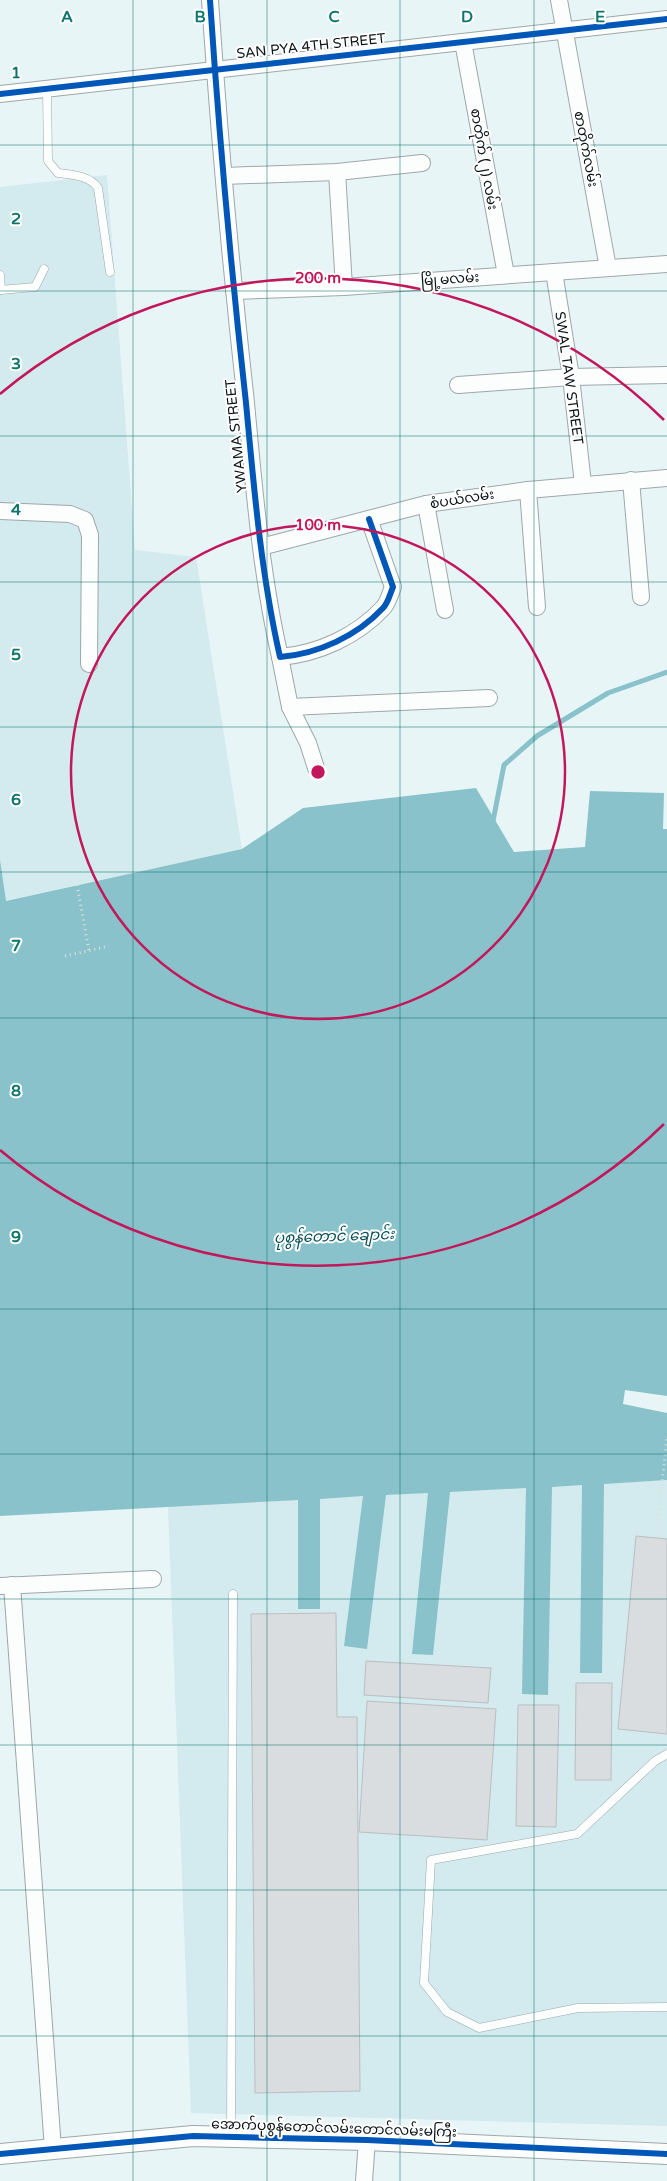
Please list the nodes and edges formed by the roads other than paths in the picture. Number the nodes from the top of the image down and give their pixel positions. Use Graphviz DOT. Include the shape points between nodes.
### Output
graph roads {
  1 [pos="210,0"];
  2 [pos="559,0"];
  3 [pos="667,19"];
  4 [pos="564,31"];
  5 [pos="463,42"];
  6 [pos="215,70"];
  7 [pos="48,89"];
  8 [pos="0,94"];
  9 [pos="422,163"];
  10 [pos="337,172"];
  11 [pos="224,176"];
  12 [pos="667,264"];
  13 [pos="608,268"];
  14 [pos="44,269"];
  15 [pos="110,272"];
  16 [pos="554,272"];
  17 [pos="0,275"];
  18 [pos="506,275"];
  19 [pos="344,287"];
  20 [pos="0,290"];
  21 [pos="234,291"];
  22 [pos="667,375"];
  23 [pos="570,377"];
  24 [pos="458,385"];
  25 [pos="667,478"];
  26 [pos="631,480"];
  27 [pos="583,484"];
  28 [pos="528,490"];
  29 [pos="426,504"];
  30 [pos="0,511"];
  31 [pos="369,519"];
  32 [pos="261,547"];
  33 [pos="641,597"];
  34 [pos="537,607"];
  35 [pos="445,610"];
  36 [pos="280,657"];
  37 [pos="89,664"];
  38 [pos="489,698"];
  39 [pos="290,707"];
  40 [pos="316,768"];
  41 [pos="154,1578"];
  42 [pos="6,1586"];
  43 [pos="233,1594"];
  44 [pos="667,1754"];
  45 [pos="667,2007"];
  46 [pos="231,2136"];
  47 [pos="367,2140"];
  48 [pos="53,2149"];
  49 [pos="0,2154"];
  50 [pos="667,2154"];
  51 [pos="364,2181"];
  1 -- 6 [label="street, YWAMA STREET"];
  2 -- 4 [label="street, စာတိုက်လမ်း"];
  3 -- 4 [label="street, SAN PYA 4TH STREET"];
  4 -- 5 [label="street, SAN PYA 4TH STREET"];
  4 -- 13 [label="street, စာတိုက်လမ်း"];
  5 -- 6 [label="street, SAN PYA 4TH STREET"];
  5 -- 18 [label="street, စာတိုက် (၂) လမ်း"];
  6 -- 7 [label="street, SAN PYA 4TH STREET"];
  6 -- 11 [label="street, YWAMA STREET"];
  7 -- 8 [label="street, SAN PYA 4TH STREET"];
  7 -- 15 [label="lane" via="48,161 58,173 82,176 94,181 98,188"];
  9 -- 10 [label="street"];
  10 -- 11 [label="street"];
  10 -- 19 [label="street"];
  11 -- 21 [label="street, YWAMA STREET"];
  12 -- 13 [label="street, မြို့မလမ်း"];
  13 -- 16 [label="street, မြို့မလမ်း"];
  14 -- 20 [label="lane" via="35,287"];
  16 -- 18 [label="street, မြို့မလမ်း"];
  16 -- 23 [label="street, SWAL TAW STREET"];
  17 -- 20 [label="lane"];
  18 -- 19 [label="street, မြို့မလမ်း"];
  19 -- 21 [label="street, မြို့မလမ်း"];
  21 -- 32 [label="street, YWAMA STREET"];
  22 -- 23 [label="street"];
  23 -- 24 [label="street"];
  23 -- 27 [label="street, SWAL TAW STREET"];
  25 -- 26 [label="street, စံပယ်လမ်း"];
  26 -- 27 [label="street, စံပယ်လမ်း"];
  26 -- 33 [label="street"];
  27 -- 28 [label="street, စံပယ်လမ်း"];
  28 -- 29 [label="street, စံပယ်လမ်း"];
  28 -- 34 [label="street"];
  29 -- 31 [label="street, စံပယ်လမ်း"];
  29 -- 35 [label="street"];
  30 -- 37 [label="street" via="70,514 85,520 90,535"];
  31 -- 32 [label="street, စံပယ်လမ်း"];
  31 -- 36 [label="street" via="393,587 384,607 359,628 328,647 298,656"];
  32 -- 36 [label="street, YWAMA STREET"];
  36 -- 39 [label="street, YWAMA STREET"];
  38 -- 39 [label="street"];
  39 -- 40 [label="street, YWAMA STREET"];
  41 -- 42 [label="street"];
  42 -- 48 [label="street"];
  43 -- 46 [label="lane"];
  44 -- 45 [label="lane" via="655,1761 577,1834 431,1860 424,1983 446,2012 479,2028 578,2008"];
  46 -- 47 [label="street, အောက်ပုစွန်တောင်လမ်းတောင်လမ်းမကြီး"];
  46 -- 48 [label="street, အောက်ပုစွန်တောင်လမ်းတောင်လမ်းမကြီး" via="193,2136"];
  47 -- 50 [label="street, အောက်ပုစွန်တောင်လမ်းတောင်လမ်းမကြီး"];
  47 -- 51 [label="street"];
  48 -- 49 [label="street, အောက်ပုစွန်တောင်လမ်းတောင်လမ်းမကြီး"];
}
